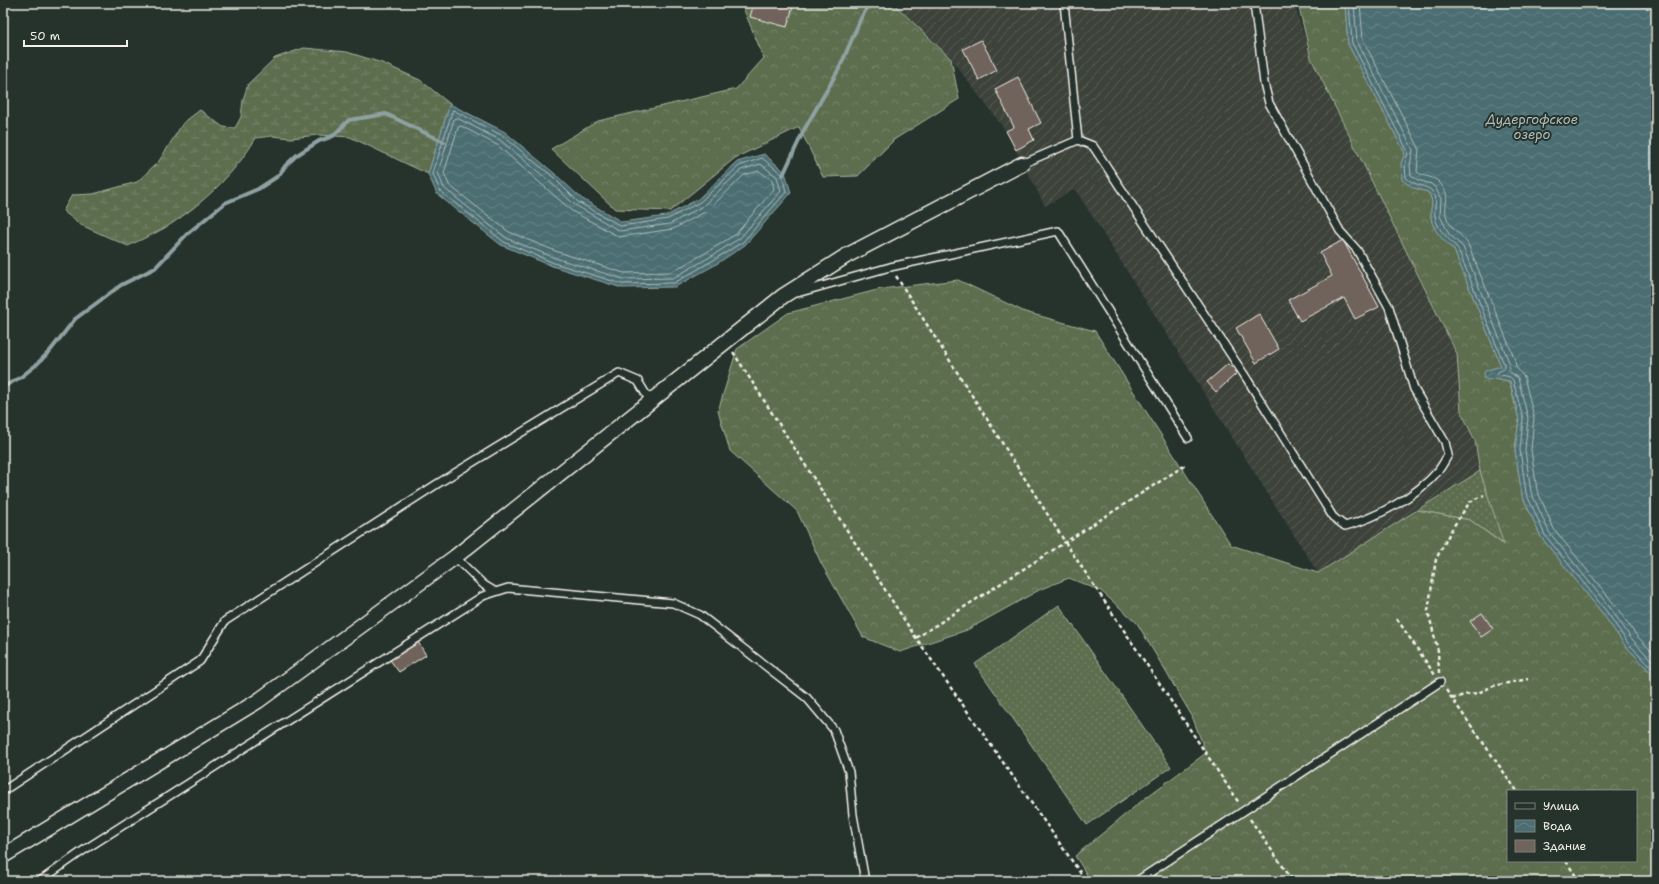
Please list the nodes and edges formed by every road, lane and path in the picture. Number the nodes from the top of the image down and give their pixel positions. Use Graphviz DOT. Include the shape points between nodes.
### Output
graph roads {
  1 [pos="1064,3"];
  2 [pos="1254,3"];
  3 [pos="1078,140"];
  4 [pos="1022,164"];
  5 [pos="890,267"];
  6 [pos="783,296"];
  7 [pos="726,342"];
  8 [pos="650,402"];
  9 [pos="1188,438"];
  10 [pos="1187,464"];
  11 [pos="1484,495"];
  12 [pos="1065,541"];
  13 [pos="455,557"];
  14 [pos="494,591"];
  15 [pos="1397,619"];
  16 [pos="916,638"];
  17 [pos="1528,679"];
  18 [pos="1440,682"];
  19 [pos="1452,698"];
  20 [pos="1516,790"];
  21 [pos="3,792"];
  22 [pos="1244,810"];
  23 [pos="3,856"];
  24 [pos="1567,862"];
  25 [pos="40,881"];
  26 [pos="865,881"];
  27 [pos="1086,881"];
  28 [pos="1137,881"];
  29 [pos="1293,881"];
  30 [pos="1579,881"];
  1 -- 3 [label="lane"];
  2 -- 3 [label="lane" via="1269,103 1340,231 1357,250 1390,308 1414,389 1445,442 1448,455 1438,471 1410,496 1357,523 1345,526 1333,517 1247,379 1093,146"];
  3 -- 4 [label="lane"];
  4 -- 6 [label="street" via="846,256"];
  5 -- 6 [label="lane"];
  5 -- 9 [label="lane" via="1058,231"];
  5 -- 12 [label="path"];
  6 -- 7 [label="street"];
  7 -- 8 [label="street"];
  7 -- 16 [label="path"];
  8 -- 13 [label="street"];
  8 -- 21 [label="lane" via="638,381 619,373 437,484 225,621 200,661"];
  10 -- 12 [label="path"];
  11 -- 18 [label="path" via="1470,502 1436,559 1428,611 1438,651"];
  12 -- 16 [label="path"];
  12 -- 22 [label="path"];
  13 -- 14 [label="lane" via="484,585"];
  13 -- 23 [label="street" via="258,701"];
  14 -- 25 [label="lane" via="274,728"];
  14 -- 26 [label="lane" via="508,588 673,604 700,615 807,698 834,730 849,772 853,815"];
  15 -- 18 [label="path"];
  16 -- 27 [label="path"];
  17 -- 19 [label="path"];
  18 -- 19 [label="path"];
  18 -- 22 [label="lane"];
  19 -- 20 [label="path"];
  22 -- 28 [label="lane"];
  22 -- 29 [label="path"];
  24 -- 30 [label="path"];
}
